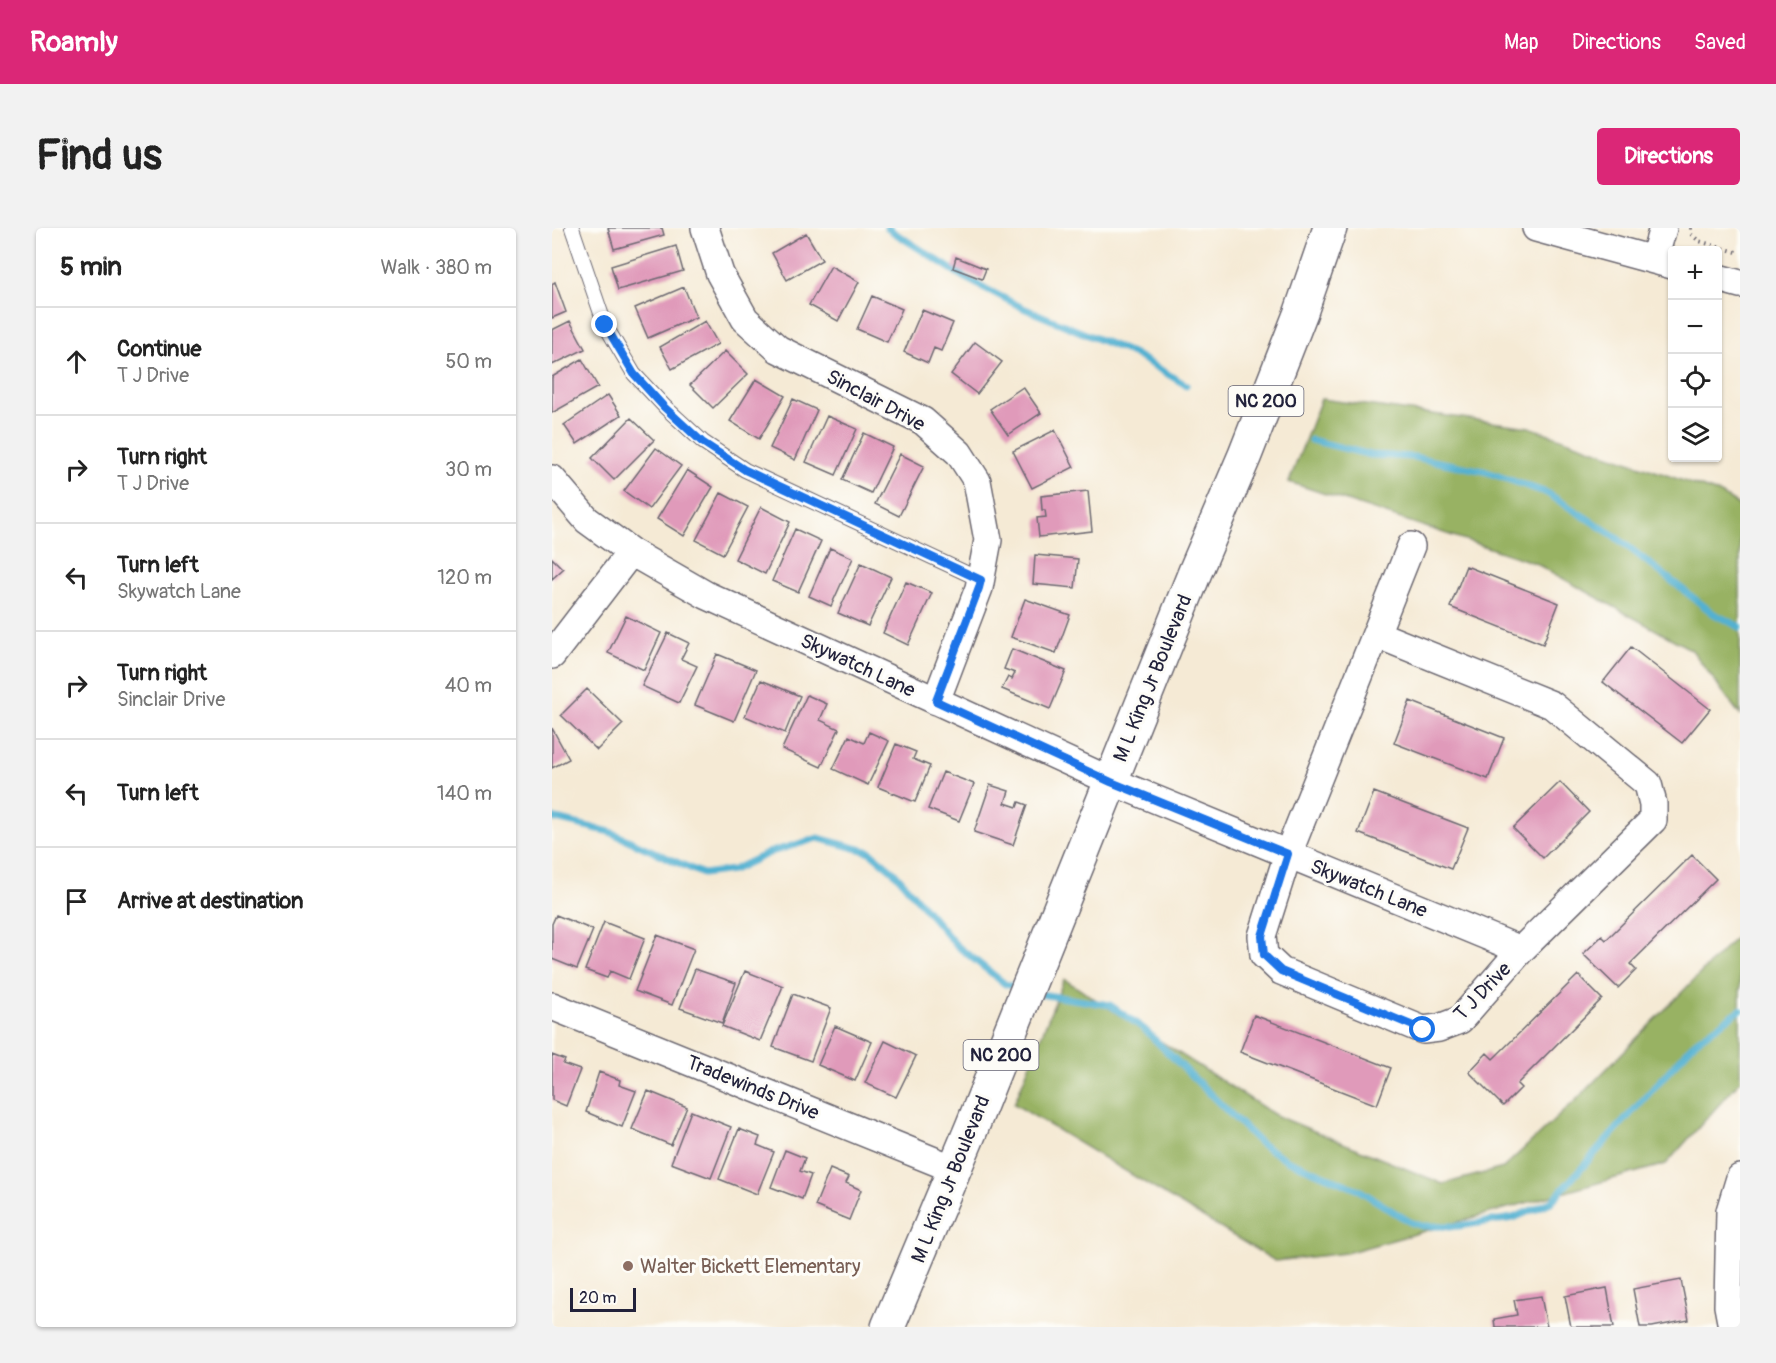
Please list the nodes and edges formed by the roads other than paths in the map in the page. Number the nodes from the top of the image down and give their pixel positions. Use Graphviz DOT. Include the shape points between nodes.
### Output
graph roads {
  1 [pos="572,228"];
  2 [pos="705,228"];
  3 [pos="1330,228"];
  4 [pos="1536,228"];
  5 [pos="1663,228"];
  6 [pos="1663,262"];
  7 [pos="1722,279"];
  8 [pos="1740,284"];
  9 [pos="552,479"];
  10 [pos="1411,546"];
  11 [pos="631,552"];
  12 [pos="981,580"];
  13 [pos="1376,634"];
  14 [pos="552,655"];
  15 [pos="936,701"];
  16 [pos="1111,782"];
  17 [pos="1288,854"];
  18 [pos="1521,950"];
  19 [pos="552,1006"];
  20 [pos="954,1170"];
  21 [pos="1740,1178"];
  22 [pos="888,1327"];
  23 [pos="1732,1327"];
  1 -- 12 [label="lane" via="605,325 634,374 702,442 745,470"];
  2 -- 12 [label="street, Sinclair Drive" via="720,274 745,319 778,350 923,421 959,453 977,481 988,540"];
  3 -- 16 [label="main road, M L King Jr Boulevard / NC 200" via="1302,312"];
  4 -- 6 [label="street"];
  5 -- 6 [label="street"];
  7 -- 8 [label="street"];
  9 -- 11 [label="street, Skywatch Lane" via="587,520"];
  10 -- 13 [label="street, T J Drive"];
  11 -- 14 [label="street"];
  11 -- 15 [label="street, Skywatch Lane" via="705,595"];
  12 -- 15 [label="street, Sinclair Drive"];
  13 -- 17 [label="street, T J Drive"];
  13 -- 18 [label="street, T J Drive" via="1551,705 1648,784 1653,820"];
  15 -- 16 [label="street, Skywatch Lane"];
  16 -- 17 [label="street, Skywatch Lane"];
  16 -- 20 [label="main road, M L King Jr Boulevard / NC 200"];
  17 -- 18 [label="street, Skywatch Lane"];
  17 -- 18 [label="street, T J Drive" via="1262,936 1264,955 1281,971 1423,1030 1460,1020"];
  19 -- 20 [label="street, Tradewinds Drive"];
  20 -- 22 [label="main road, M L King Jr Boulevard / NC 200"];
  21 -- 23 [label="street" via="1730,1211 1728,1306"];
}
